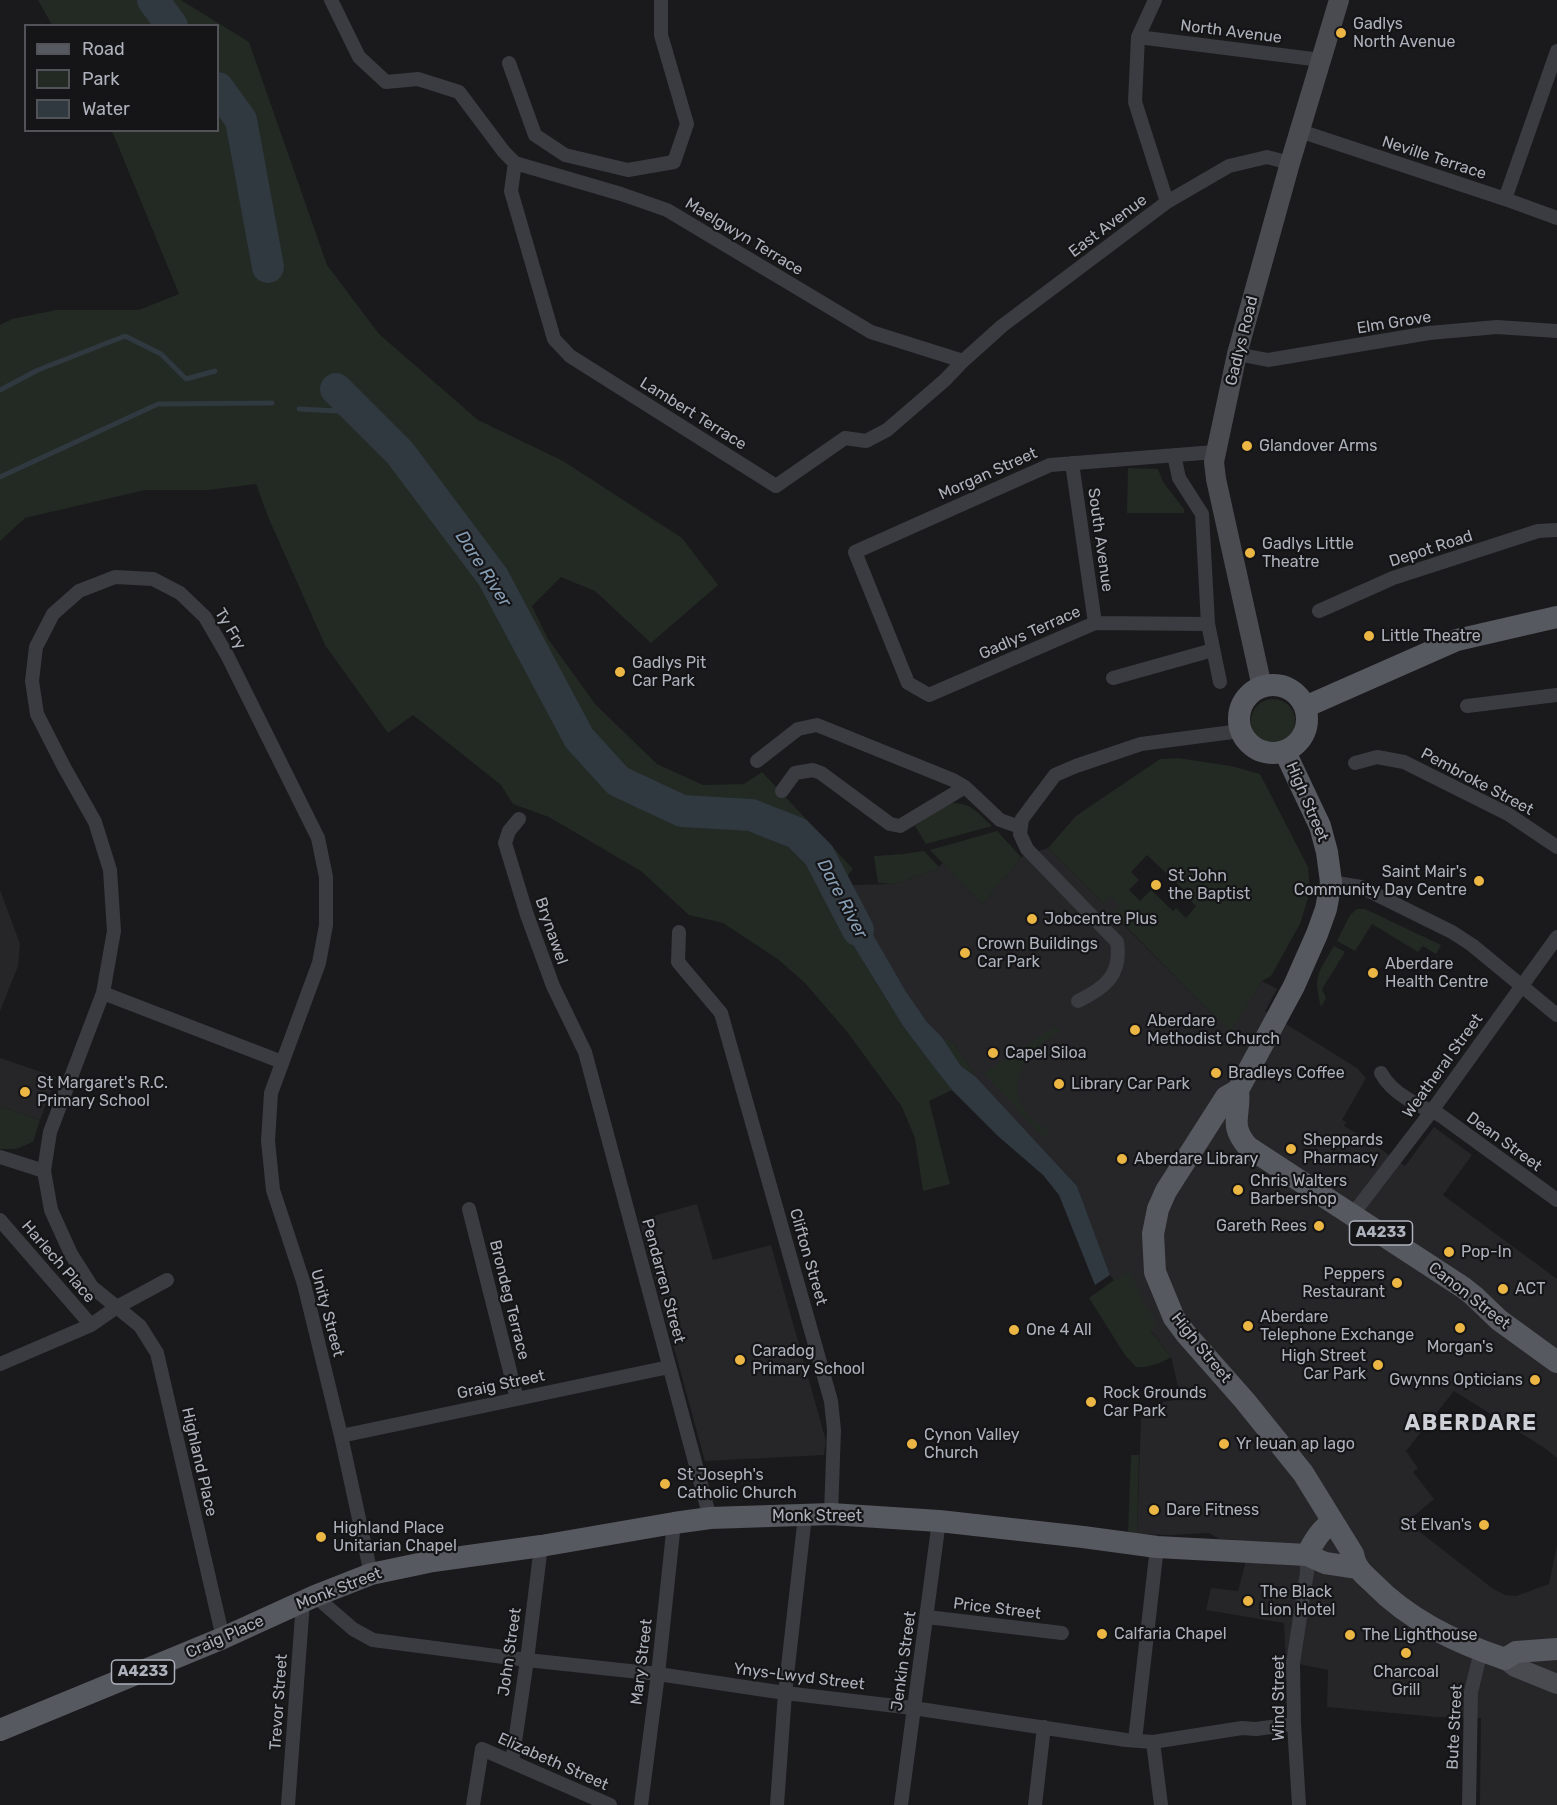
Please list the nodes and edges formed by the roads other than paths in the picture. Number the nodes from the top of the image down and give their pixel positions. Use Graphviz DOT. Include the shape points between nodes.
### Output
graph roads {
  1 [pos="331,0"];
  2 [pos="661,0"];
  3 [pos="1155,0"];
  4 [pos="1339,0"];
  5 [pos="1138,37"];
  6 [pos="1557,51"];
  7 [pos="1321,60"];
  8 [pos="509,63"];
  9 [pos="1300,130"];
  10 [pos="515,163"];
  11 [pos="1290,163"];
  12 [pos="618,168"];
  13 [pos="621,194"];
  14 [pos="1506,199"];
  15 [pos="1167,202"];
  16 [pos="1557,218"];
  17 [pos="1557,331"];
  18 [pos="1237,354"];
  19 [pos="963,361"];
  20 [pos="1215,453"];
  21 [pos="1174,454"];
  22 [pos="1072,463"];
  23 [pos="1557,530"];
  24 [pos="855,552"];
  25 [pos="1318,611"];
  26 [pos="1557,617"];
  27 [pos="1095,623"];
  28 [pos="1208,624"];
  29 [pos="1213,650"];
  30 [pos="1113,678"];
  31 [pos="1220,682"];
  32 [pos="1262,687"];
  33 [pos="1557,695"];
  34 [pos="1467,706"];
  35 [pos="1305,707"];
  36 [pos="1240,731"];
  37 [pos="1285,752"];
  38 [pos="757,761"];
  39 [pos="1355,763"];
  40 [pos="965,787"];
  41 [pos="782,791"];
  42 [pos="519,819"];
  43 [pos="1020,827"];
  44 [pos="1557,847"];
  45 [pos="1331,882"];
  46 [pos="679,932"];
  47 [pos="1557,937"];
  48 [pos="1522,987"];
  49 [pos="103,993"];
  50 [pos="1078,1001"];
  51 [pos="1557,1015"];
  52 [pos="585,1052"];
  53 [pos="282,1062"];
  54 [pos="1381,1073"];
  55 [pos="1238,1090"];
  56 [pos="1431,1112"];
  57 [pos="0,1157"];
  58 [pos="44,1171"];
  59 [pos="1557,1200"];
  60 [pos="469,1209"];
  61 [pos="1353,1214"];
  62 [pos="0,1220"];
  63 [pos="167,1280"];
  64 [pos="117,1306"];
  65 [pos="91,1325"];
  66 [pos="1557,1362"];
  67 [pos="0,1364"];
  68 [pos="669,1367"];
  69 [pos="517,1399"];
  70 [pos="341,1436"];
  71 [pos="831,1514"];
  72 [pos="805,1516"];
  73 [pos="710,1518"];
  74 [pos="939,1521"];
  75 [pos="1332,1522"];
  76 [pos="674,1523"];
  77 [pos="541,1546"];
  78 [pos="1157,1547"];
  79 [pos="1307,1555"];
  80 [pos="1358,1568"];
  81 [pos="371,1574"];
  82 [pos="300,1603"];
  83 [pos="927,1617"];
  84 [pos="1062,1633"];
  85 [pos="223,1638"];
  86 [pos="1557,1649"];
  87 [pos="1481,1651"];
  88 [pos="1506,1659"];
  89 [pos="526,1660"];
  90 [pos="658,1674"];
  91 [pos="1557,1684"];
  92 [pos="785,1693"];
  93 [pos="914,1708"];
  94 [pos="1294,1725"];
  95 [pos="1044,1727"];
  96 [pos="0,1730"];
  97 [pos="1135,1740"];
  98 [pos="1153,1742"];
  99 [pos="512,1762"];
  100 [pos="288,1805"];
  101 [pos="473,1805"];
  102 [pos="610,1805"];
  103 [pos="641,1805"];
  104 [pos="777,1805"];
  105 [pos="901,1805"];
  106 [pos="1035,1805"];
  107 [pos="1161,1805"];
  108 [pos="1299,1805"];
  109 [pos="1469,1805"];
  1 -- 10 [label="street, Maelgwyn Terrace" via="359,57 386,82 418,79 459,92"];
  2 -- 12 [label="street" via="661,35 687,124 674,162 628,170"];
  3 -- 5 [label="street"];
  4 -- 7 [label="main road, Gadlys Road"];
  5 -- 7 [label="street, North Avenue"];
  5 -- 15 [label="street" via="1135,102"];
  6 -- 14 [label="street"];
  7 -- 9 [label="main road, Gadlys Road"];
  8 -- 12 [label="street" via="535,135 565,155"];
  9 -- 11 [label="main road, Gadlys Road"];
  9 -- 14 [label="street, Neville Terrace"];
  10 -- 13 [label="street, Maelgwyn Terrace"];
  10 -- 19 [label="street, Lambert Terrace" via="511,191 554,339 570,356 776,486 845,438 866,441 887,430"];
  11 -- 15 [label="street, East Avenue" via="1267,157 1229,166"];
  11 -- 18 [label="main road, Gadlys Road"];
  12 -- 13 [label="street"];
  13 -- 19 [label="street, Maelgwyn Terrace" via="667,210 871,332"];
  14 -- 16 [label="street, Neville Terrace"];
  15 -- 19 [label="street, East Avenue" via="1002,326"];
  17 -- 18 [label="street, Elm Grove" via="1497,327 1429,333 1268,360"];
  18 -- 20 [label="main road, Gadlys Road"];
  20 -- 21 [label="street, Morgan Street"];
  20 -- 32 [label="main road, Gadlys Road" via="1216,479"];
  21 -- 22 [label="street, Morgan Street"];
  21 -- 28 [label="street" via="1179,478 1202,514"];
  22 -- 24 [label="street, Morgan Street" via="1050,465"];
  22 -- 27 [label="street, South Avenue"];
  23 -- 25 [label="street, Depot Road" via="1538,531 1393,578"];
  24 -- 27 [label="street, Gadlys Terrace" via="908,683 929,695"];
  26 -- 35 [label="main road" via="1457,640"];
  27 -- 28 [label="street, Gadlys Terrace"];
  28 -- 29 [label="street"];
  29 -- 30 [label="street"];
  29 -- 31 [label="street"];
  32 -- 35 [label="main road" via="1284,687 1294,692"];
  32 -- 36 [label="main road" via="1246,697 1241,706"];
  33 -- 34 [label="street"];
  35 -- 37 [label="main road" via="1306,730 1294,747"];
  36 -- 37 [label="main road" via="1255,749"];
  36 -- 43 [label="street" via="1141,744 1065,770 1055,775 1027,811"];
  37 -- 45 [label="main road, High Street / A4233" via="1320,826"];
  38 -- 40 [label="street" via="798,729 818,725"];
  39 -- 44 [label="street, Pembroke Street" via="1376,753 1404,762 1508,814"];
  40 -- 41 [label="street" via="900,826 890,824 813,770 795,773"];
  40 -- 43 [label="street" via="1000,820"];
  42 -- 52 [label="street, Brynawel" via="505,843 553,986"];
  43 -- 50 [label="street" via="1027,849 1117,942 1118,963 1110,979"];
  45 -- 48 [label="street" via="1361,887 1452,932"];
  45 -- 55 [label="main road, High Street / A4233" via="1326,909 1294,986"];
  46 -- 71 [label="street, Clifton Street" via="678,962 721,1013 831,1401"];
  47 -- 48 [label="street, Weatheral Street"];
  48 -- 51 [label="street"];
  48 -- 56 [label="street, Weatheral Street"];
  49 -- 53 [label="street"];
  49 -- 53 [label="street, Ty Fry" via="114,931 110,870 95,822 37,714 32,681 36,647 53,614 80,591 115,577 153,579 180,594 205,617 318,838 326,877 327,925 319,963"];
  49 -- 58 [label="street, Ty Fry" via="50,1132"];
  52 -- 68 [label="street, Pendarren Street"];
  53 -- 70 [label="street, Unity Street" via="271,1093 268,1141 273,1190 304,1284"];
  54 -- 56 [label="street, Dean Street" via="1387,1084"];
  55 -- 61 [label="main road, Canon Street / A4233" via="1236,1128 1248,1147"];
  55 -- 75 [label="main road, High Street" via="1226,1097 1166,1191 1153,1234 1155,1272 1173,1318 1303,1473"];
  56 -- 59 [label="street, Dean Street"];
  56 -- 61 [label="street, Weatheral Street"];
  57 -- 58 [label="street"];
  58 -- 64 [label="street, Highland Place" via="51,1210 71,1254 92,1287"];
  60 -- 69 [label="street, Brondeg Terrace"];
  61 -- 66 [label="main road, Canon Street / A4233" via="1464,1288 1499,1320"];
  62 -- 65 [label="street, Harlech Place"];
  63 -- 64 [label="street"];
  64 -- 65 [label="street"];
  64 -- 85 [label="street, Highland Place" via="140,1326 157,1353"];
  65 -- 67 [label="street"];
  68 -- 69 [label="street, Graig Street"];
  68 -- 73 [label="street, Pendarren Street"];
  69 -- 70 [label="street, Graig Street"];
  70 -- 81 [label="street, Unity Street"];
  71 -- 72 [label="main road, Monk Street / A4233"];
  71 -- 74 [label="main road, Monk Street / A4233"];
  72 -- 73 [label="main road, Monk Street / A4233"];
  72 -- 92 [label="street"];
  73 -- 76 [label="main road, Monk Street / A4233"];
  74 -- 78 [label="main road, Monk Street / A4233"];
  74 -- 83 [label="street, Jenkin Street"];
  75 -- 79 [label="main road" via="1313,1542"];
  75 -- 80 [label="main road, High Street"];
  76 -- 77 [label="main road, Monk Street / A4233"];
  76 -- 90 [label="street, Mary Street"];
  77 -- 81 [label="main road, Monk Street / A4233"];
  77 -- 89 [label="street, John Street"];
  78 -- 79 [label="main road, Monk Street / A4233"];
  78 -- 97 [label="street"];
  79 -- 80 [label="main road, Monk Street / A4233" via="1325,1563"];
  79 -- 94 [label="street, Wind Street" via="1293,1663"];
  80 -- 87 [label="main road, High Street" via="1408,1614"];
  81 -- 82 [label="main road, Monk Street / A4233"];
  82 -- 85 [label="main road, Craig Place / A4233"];
  82 -- 89 [label="street, Ynys-Lwyd Street" via="373,1640"];
  82 -- 100 [label="street, Trevor Street"];
  83 -- 84 [label="street, Price Street"];
  83 -- 93 [label="street, Jenkin Street"];
  85 -- 96 [label="main road, Craig Place / A4233"];
  86 -- 88 [label="main road" via="1516,1652"];
  87 -- 88 [label="main road, High Street"];
  87 -- 109 [label="street, Bute Street" via="1471,1692"];
  88 -- 91 [label="main road" via="1515,1667"];
  89 -- 90 [label="street, Ynys-Lwyd Street"];
  89 -- 99 [label="street, John Street"];
  90 -- 92 [label="street, Ynys-Lwyd Street"];
  90 -- 103 [label="street, Mary Street"];
  92 -- 93 [label="street, Ynys-Lwyd Street"];
  92 -- 104 [label="street"];
  93 -- 95 [label="street, Ynys-Lwyd Street"];
  93 -- 105 [label="street, Jenkin Street"];
  94 -- 98 [label="street, Ynys-Lwyd Street" via="1242,1728"];
  94 -- 108 [label="street, Wind Street"];
  95 -- 97 [label="street, Ynys-Lwyd Street"];
  95 -- 106 [label="street"];
  97 -- 98 [label="street, Ynys-Lwyd Street"];
  98 -- 107 [label="street"];
  99 -- 101 [label="street, Elizabeth Street" via="482,1749"];
  99 -- 102 [label="street, Elizabeth Street"];
}
